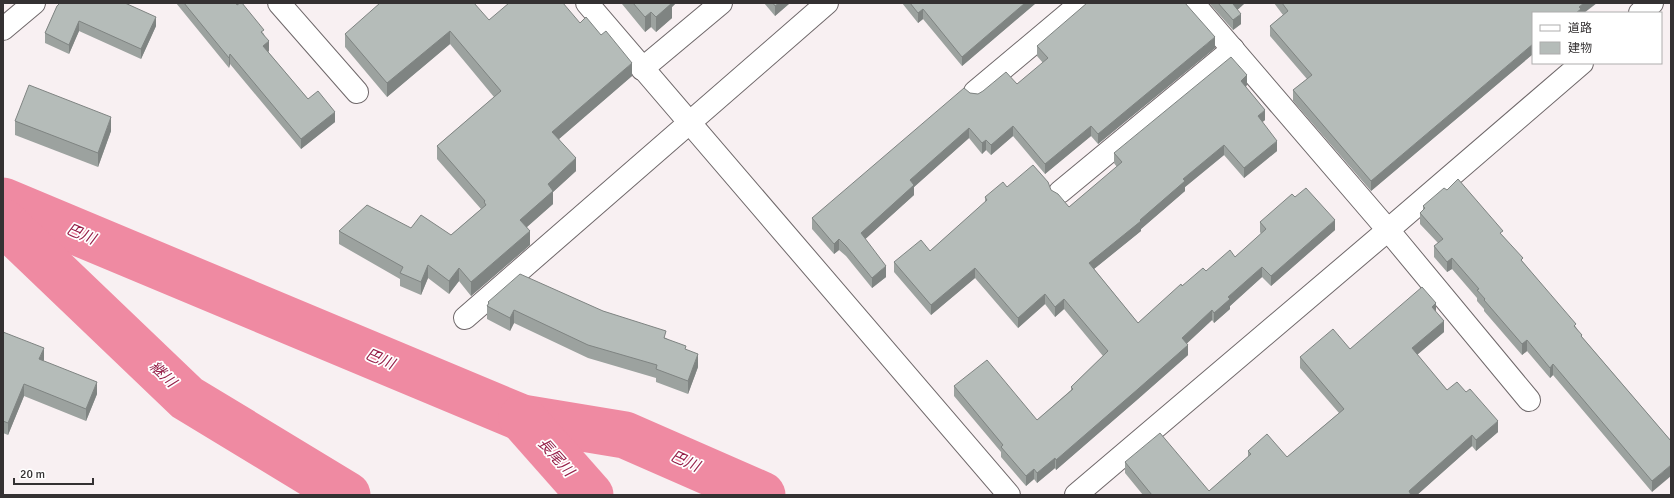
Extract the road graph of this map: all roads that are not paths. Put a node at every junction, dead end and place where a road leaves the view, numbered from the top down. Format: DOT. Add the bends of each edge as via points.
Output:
graph roads {
  1 [pos="34,3"];
  2 [pos="279,3"];
  3 [pos="586,3"];
  4 [pos="721,3"];
  5 [pos="827,3"];
  6 [pos="1080,3"];
  7 [pos="1193,3"];
  8 [pos="1652,3"];
  9 [pos="1641,12"];
  10 [pos="6,21"];
  11 [pos="1233,49"];
  12 [pos="1581,64"];
  13 [pos="642,69"];
  14 [pos="357,92"];
  15 [pos="975,92"];
  16 [pos="688,123"];
  17 [pos="1060,192"];
  18 [pos="1388,230"];
  19 [pos="465,318"];
  20 [pos="1529,400"];
  21 [pos="1009,495"];
  22 [pos="1076,495"];
  1 -- 10 [label="street"];
  2 -- 14 [label="street"];
  3 -- 13 [label="street"];
  4 -- 13 [label="street"];
  5 -- 16 [label="street"];
  6 -- 15 [label="street"];
  7 -- 11 [label="street"];
  8 -- 9 [label="street"];
  11 -- 17 [label="street"];
  11 -- 18 [label="street"];
  12 -- 18 [label="street"];
  13 -- 16 [label="street"];
  16 -- 19 [label="street"];
  16 -- 21 [label="street"];
  18 -- 20 [label="street"];
  18 -- 22 [label="street"];
}
